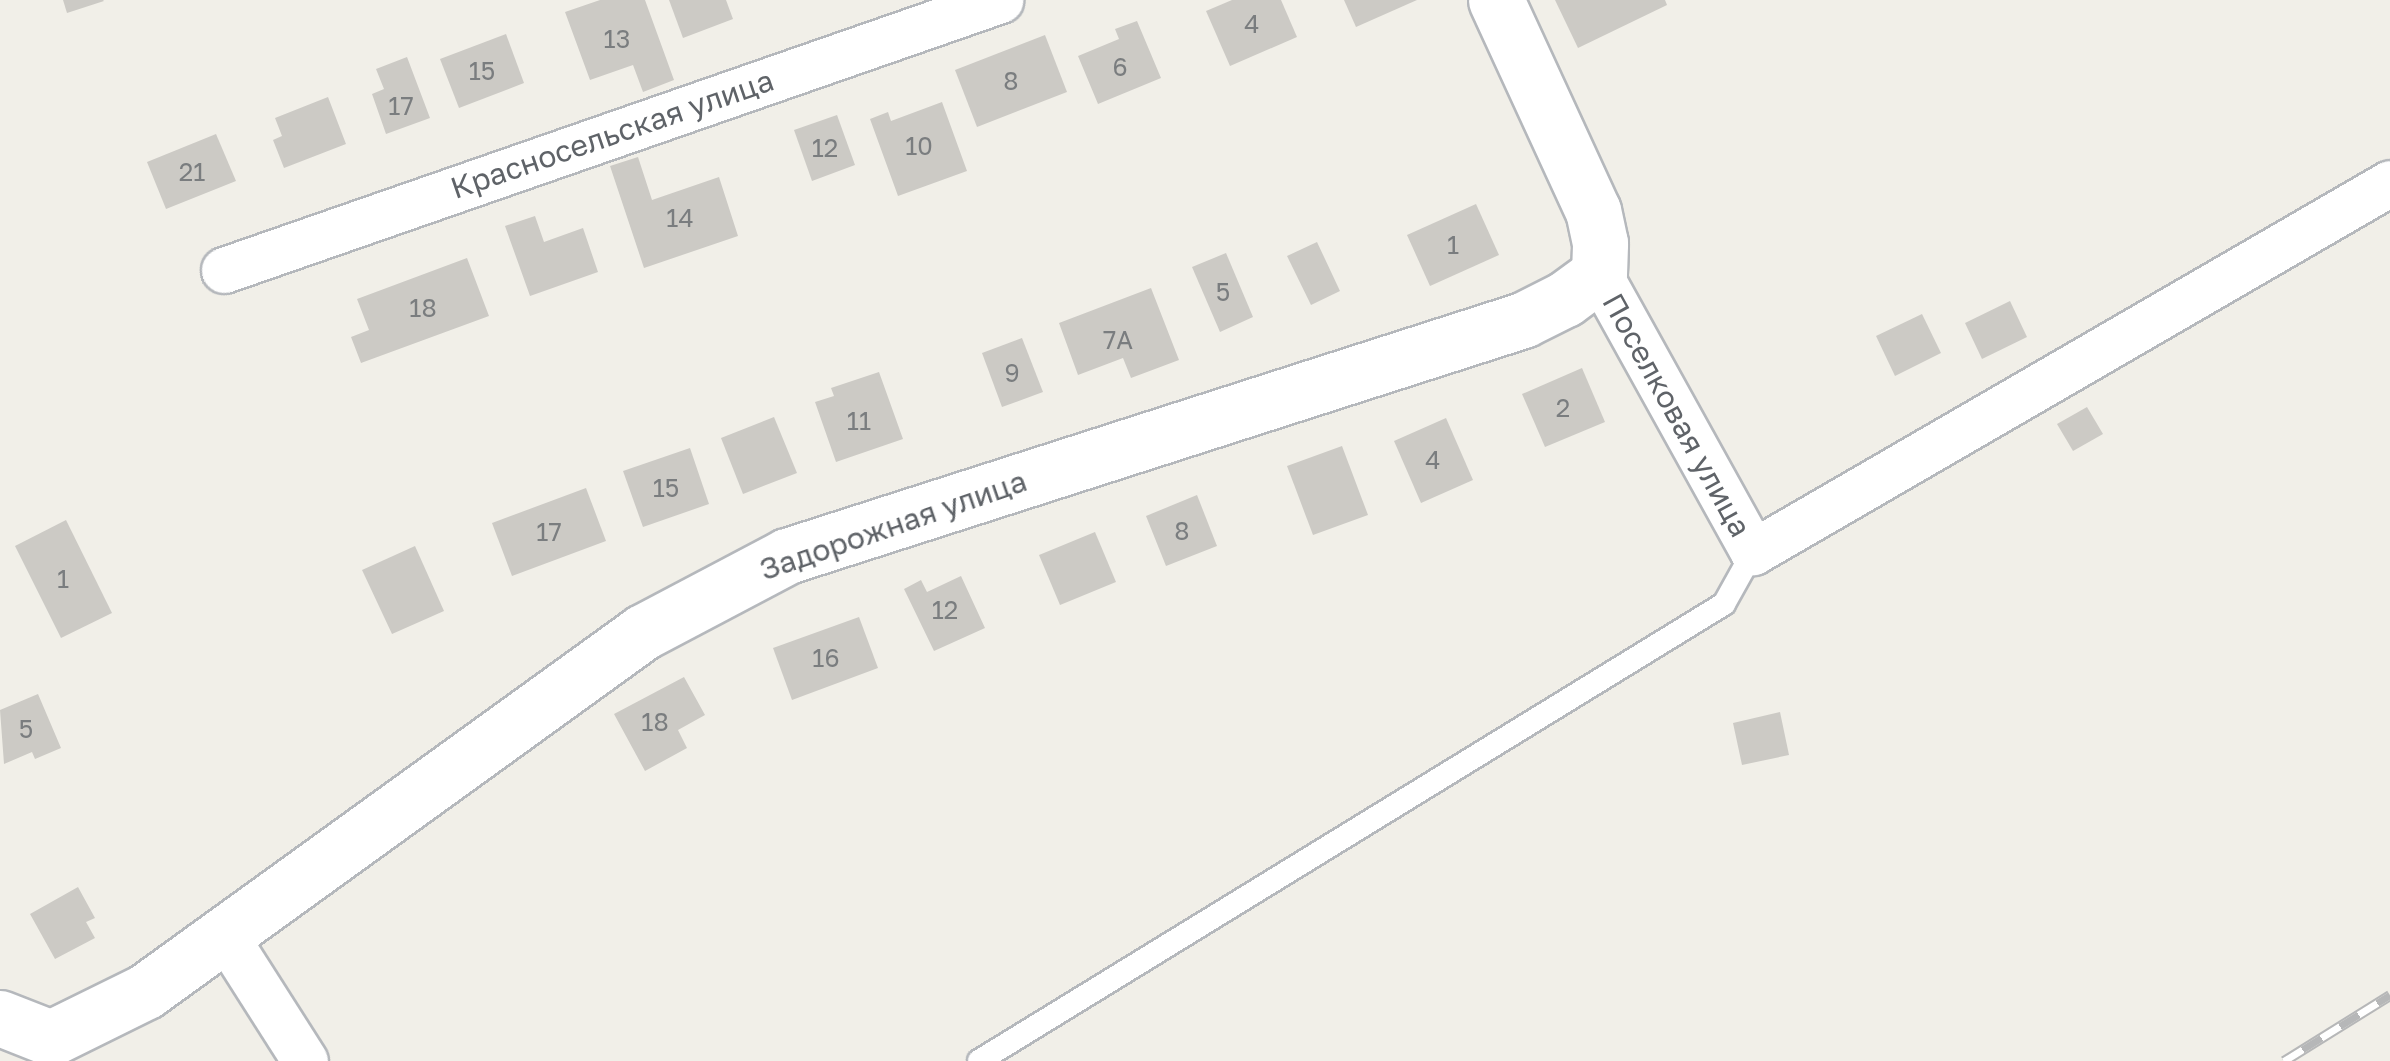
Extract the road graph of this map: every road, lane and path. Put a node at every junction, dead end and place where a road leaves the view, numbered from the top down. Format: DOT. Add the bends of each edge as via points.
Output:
graph roads {
  1 [pos="1000,0"];
  2 [pos="1496,0"];
  3 [pos="2390,183"];
  4 [pos="224,270"];
  5 [pos="1599,274"];
  6 [pos="1752,552"];
  7 [pos="226,936"];
  8 [pos="0,1018"];
  9 [pos="47,1049"];
  10 [pos="305,1061"];
  11 [pos="979,1061"];
  1 -- 4 [label="street, Красносельская улица"];
  2 -- 5 [label="street, Поселковая улица" via="1593,211"];
  3 -- 6 [label="street"];
  5 -- 6 [label="street, Поселковая улица"];
  5 -- 7 [label="street, Задорожная улица" via="1523,320 786,556 711,592 643,632"];
  6 -- 11 [label="lane" via="1724,604"];
  7 -- 9 [label="street, Задорожная улица"];
  7 -- 10 [label="street"];
  8 -- 9 [label="street"];
}
